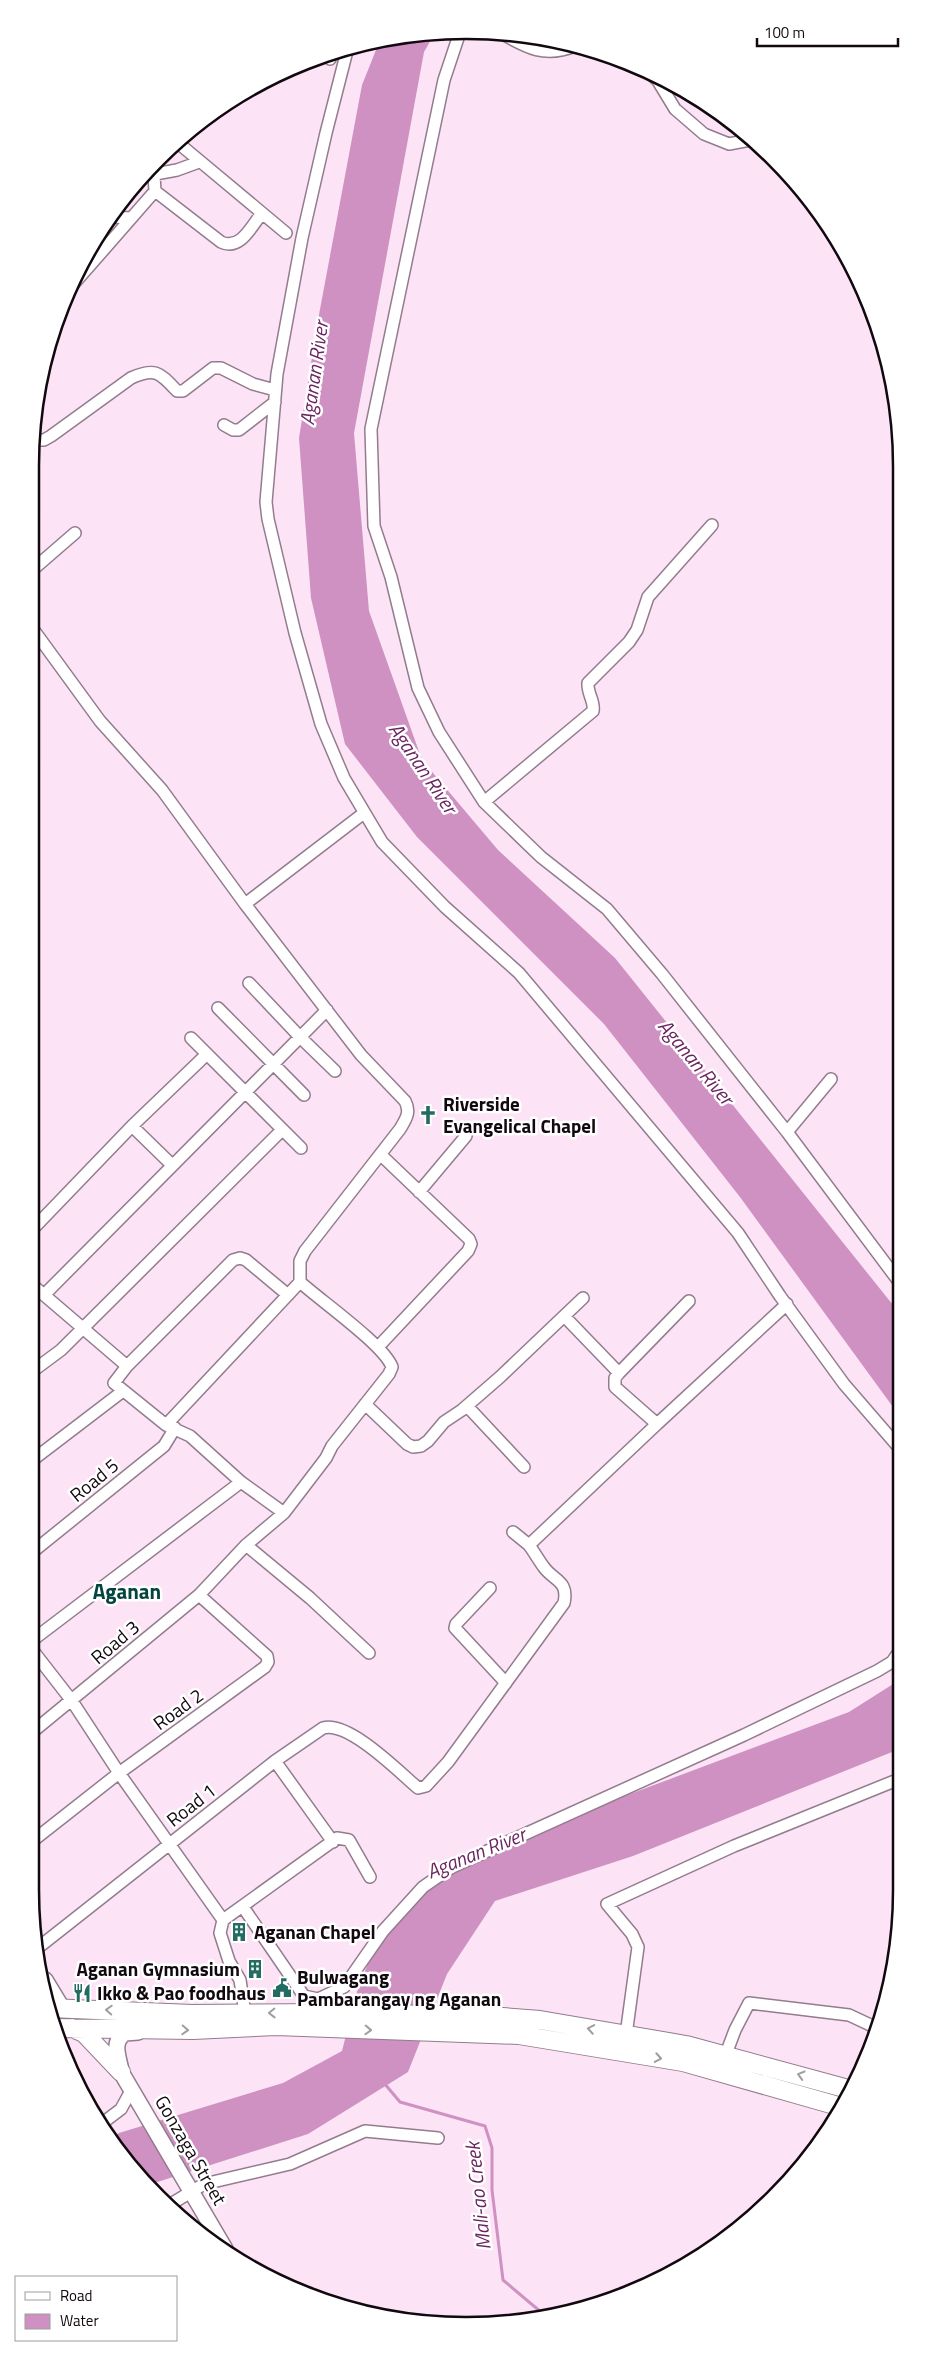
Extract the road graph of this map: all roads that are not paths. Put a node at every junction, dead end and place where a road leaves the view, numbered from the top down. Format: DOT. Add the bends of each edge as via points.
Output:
graph roads {
  1 [pos="458,39"];
  2 [pos="513,41"];
  3 [pos="563,50"];
  4 [pos="346,56"];
  5 [pos="662,87"];
  6 [pos="743,141"];
  7 [pos="182,147"];
  8 [pos="200,162"];
  9 [pos="154,176"];
  10 [pos="155,191"];
  11 [pos="262,213"];
  12 [pos="119,217"];
  13 [pos="131,218"];
  14 [pos="286,233"];
  15 [pos="94,257"];
  16 [pos="97,257"];
  17 [pos="88,267"];
  18 [pos="275,396"];
  19 [pos="224,425"];
  20 [pos="40,440"];
  21 [pos="712,525"];
  22 [pos="75,533"];
  23 [pos="39,564"];
  24 [pos="39,637"];
  25 [pos="484,802"];
  26 [pos="364,814"];
  27 [pos="245,904"];
  28 [pos="249,983"];
  29 [pos="218,1008"];
  30 [pos="327,1010"];
  31 [pos="300,1037"];
  32 [pos="191,1038"];
  33 [pos="207,1054"];
  34 [pos="272,1064"];
  35 [pos="335,1071"];
  36 [pos="831,1079"];
  37 [pos="244,1092"];
  38 [pos="304,1095"];
  39 [pos="132,1126"];
  40 [pos="282,1130"];
  41 [pos="787,1132"];
  42 [pos="466,1136"];
  43 [pos="301,1148"];
  44 [pos="381,1155"];
  45 [pos="172,1165"];
  46 [pos="419,1192"];
  47 [pos="39,1223"];
  48 [pos="893,1274"];
  49 [pos="300,1282"];
  50 [pos="39,1291"];
  51 [pos="44,1295"];
  52 [pos="288,1295"];
  53 [pos="583,1298"];
  54 [pos="689,1301"];
  55 [pos="787,1304"];
  56 [pos="564,1316"];
  57 [pos="82,1328"];
  58 [pos="378,1347"];
  59 [pos="39,1366"];
  60 [pos="127,1366"];
  61 [pos="619,1373"];
  62 [pos="123,1391"];
  63 [pos="365,1404"];
  64 [pos="467,1406"];
  65 [pos="657,1424"];
  66 [pos="170,1427"];
  67 [pos="893,1441"];
  68 [pos="39,1455"];
  69 [pos="524,1467"];
  70 [pos="241,1482"];
  71 [pos="284,1513"];
  72 [pos="513,1532"];
  73 [pos="246,1544"];
  74 [pos="529,1546"];
  75 [pos="39,1547"];
  76 [pos="490,1588"];
  77 [pos="199,1595"];
  78 [pos="39,1635"];
  79 [pos="369,1653"];
  80 [pos="39,1659"];
  81 [pos="893,1661"];
  82 [pos="506,1683"];
  83 [pos="72,1701"];
  84 [pos="39,1727"];
  85 [pos="275,1761"];
  86 [pos="119,1773"];
  87 [pos="893,1782"];
  88 [pos="39,1836"];
  89 [pos="333,1842"];
  90 [pos="169,1844"];
  91 [pos="370,1877"];
  92 [pos="243,1908"];
  93 [pos="223,1920"];
  94 [pos="42,1945"];
  95 [pos="55,2007"];
  96 [pos="246,2020"];
  97 [pos="154,2021"];
  98 [pos="320,2021"];
  99 [pos="871,2025"];
  100 [pos="61,2028"];
  101 [pos="61,2028"];
  102 [pos="626,2034"];
  103 [pos="726,2054"];
  104 [pos="121,2072"];
  105 [pos="844,2088"];
  106 [pos="132,2089"];
  107 [pos="835,2105"];
  108 [pos="106,2120"];
  109 [pos="438,2138"];
  110 [pos="191,2191"];
  111 [pos="174,2202"];
  112 [pos="219,2238"];
  1 -- 25 [label="street" via="444,80 371,429 371,476 374,526 418,688 439,732"];
  2 -- 3 [label="street" via="547,52"];
  4 -- 18 [label="street" via="302,238"];
  5 -- 6 [label="street" via="675,109 704,134 730,144"];
  7 -- 8 [label="street"];
  8 -- 9 [label="street"];
  8 -- 11 [label="street"];
  9 -- 10 [label="street"];
  10 -- 11 [label="street" via="228,246 241,240"];
  10 -- 13 [label="street"];
  11 -- 14 [label="street"];
  12 -- 13 [label="street"];
  13 -- 16 [label="street"];
  15 -- 16 [label="street"];
  16 -- 17 [label="street"];
  18 -- 19 [label="street" via="239,430"];
  18 -- 20 [label="street" via="221,368 207,371 183,392 177,391 161,374 145,372 51,436"];
  18 -- 26 [label="street" via="266,502 268,519 313,700 330,750"];
  21 -- 25 [label="street" via="648,597 637,630 629,642 588,683 593,711"];
  22 -- 23 [label="street"];
  24 -- 27 [label="street" via="100,721 162,790"];
  25 -- 41 [label="street" via="540,857 607,909"];
  26 -- 27 [label="street"];
  26 -- 55 [label="street" via="382,842 444,907 519,973 738,1233"];
  27 -- 30 [label="street"];
  28 -- 31 [label="street"];
  29 -- 34 [label="street"];
  30 -- 31 [label="street"];
  30 -- 44 [label="street" via="361,1055 409,1107 400,1129"];
  31 -- 34 [label="street"];
  31 -- 35 [label="street"];
  32 -- 33 [label="street"];
  33 -- 37 [label="street"];
  33 -- 39 [label="street"];
  34 -- 37 [label="street"];
  34 -- 38 [label="street"];
  36 -- 41 [label="street"];
  37 -- 40 [label="street"];
  37 -- 45 [label="street"];
  39 -- 45 [label="street"];
  39 -- 47 [label="street"];
  40 -- 43 [label="street"];
  40 -- 57 [label="street"];
  41 -- 48 [label="street"];
  42 -- 46 [label="street"];
  44 -- 46 [label="street"];
  44 -- 49 [label="street" via="305,1251 300,1262"];
  45 -- 51 [label="street"];
  46 -- 58 [label="street" via="469,1239 470,1244 468,1251"];
  49 -- 52 [label="street, Road 5"];
  49 -- 58 [label="street"];
  50 -- 51 [label="street"];
  51 -- 57 [label="street"];
  52 -- 60 [label="street" via="246,1260 233,1260"];
  52 -- 66 [label="street, Road 5"];
  53 -- 56 [label="street"];
  54 -- 61 [label="street"];
  55 -- 65 [label="street"];
  55 -- 67 [label="street" via="844,1384"];
  56 -- 61 [label="street"];
  56 -- 64 [label="street"];
  57 -- 59 [label="street"];
  57 -- 60 [label="street"];
  58 -- 63 [label="street, Road 3" via="392,1368"];
  60 -- 62 [label="street" via="114,1383"];
  61 -- 65 [label="street" via="615,1387"];
  62 -- 66 [label="street"];
  62 -- 68 [label="street"];
  63 -- 64 [label="street" via="413,1447 428,1441 444,1422"];
  63 -- 71 [label="street, Road 3"];
  64 -- 69 [label="street"];
  65 -- 74 [label="street"];
  66 -- 70 [label="street" via="190,1436"];
  66 -- 75 [label="street, Road 5" via="164,1446"];
  70 -- 71 [label="street"];
  70 -- 78 [label="street"];
  71 -- 73 [label="street, Road 3"];
  72 -- 74 [label="street"];
  73 -- 77 [label="street, Road 3"];
  73 -- 79 [label="street"];
  74 -- 82 [label="street" via="542,1565 562,1584 566,1594 564,1602"];
  76 -- 82 [label="street" via="455,1628"];
  77 -- 83 [label="street, Road 3"];
  77 -- 86 [label="street, Road 2" via="267,1656 268,1662 242,1685"];
  80 -- 83 [label="street"];
  81 -- 92 [label="street" via="735,1739 452,1867 423,1887 383,1931 344,1986 318,1999 304,1996"];
  82 -- 85 [label="street, Road 1" via="466,1740 426,1786 418,1788 372,1749 348,1733 330,1726"];
  83 -- 84 [label="street, Road 3"];
  83 -- 86 [label="street"];
  85 -- 89 [label="street"];
  85 -- 90 [label="street, Road 1"];
  86 -- 88 [label="street, Road 2"];
  86 -- 90 [label="street"];
  87 -- 102 [label="street" via="734,1846 607,1904 632,1934 638,1947"];
  89 -- 91 [label="street" via="337,1838 349,1840"];
  89 -- 92 [label="street"];
  90 -- 93 [label="street"];
  90 -- 94 [label="street, Road 1"];
  92 -- 93 [label="street"];
  93 -- 96 [label="street" via="220,1933 229,1961 240,1980"];
  97 -- 95 [label="main road, one-way"];
  96 -- 97 [label="main road"];
  96 -- 98 [label="main road"];
  97 -- 100 [label="main road"];
  97 -- 104 [label="main road" via="122,2035 116,2049"];
  102 -- 98 [label="main road, one-way" via="540,2020 489,2016"];
  98 -- 107 [label="main road, one-way" via="528,2036 682,2062"];
  99 -- 103 [label="street" via="849,2015 749,2003"];
  101 -- 104 [label="main road" via="84,2033"];
  102 -- 103 [label="main road"];
  105 -- 103 [label="main road, one-way"];
  104 -- 106 [label="main road, Gonzaga Street"];
  106 -- 108 [label="street" via="121,2109"];
  106 -- 110 [label="main road, Gonzaga Street"];
  109 -- 110 [label="street" via="366,2131 290,2164 204,2184"];
  110 -- 111 [label="street"];
  110 -- 112 [label="main road, Gonzaga Street"];
}
